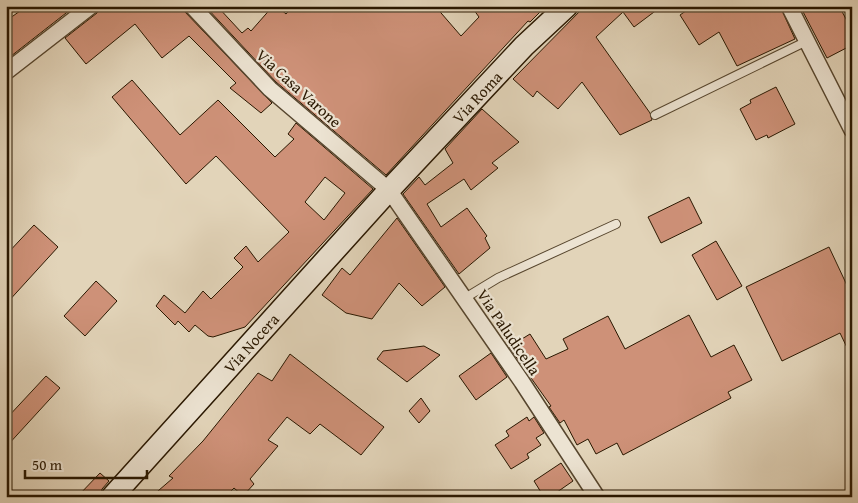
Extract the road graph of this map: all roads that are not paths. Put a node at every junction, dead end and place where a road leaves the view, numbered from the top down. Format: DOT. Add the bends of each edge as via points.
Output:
graph roads {
  1 [pos="91,6"];
  2 [pos="192,6"];
  3 [pos="567,6"];
  4 [pos="789,6"];
  5 [pos="808,41"];
  6 [pos="6,72"];
  7 [pos="654,115"];
  8 [pos="852,130"];
  9 [pos="389,190"];
  10 [pos="616,224"];
  11 [pos="466,298"];
  12 [pos="112,497"];
  13 [pos="597,497"];
  1 -- 6 [label="street"];
  2 -- 9 [label="street, Via Casa Varone" via="270,89"];
  3 -- 9 [label="main road, Via Roma" via="518,53"];
  4 -- 5 [label="street"];
  5 -- 7 [label="lane"];
  5 -- 8 [label="street"];
  9 -- 11 [label="street, Via Paludicella"];
  9 -- 12 [label="main road, Via Nocera"];
  10 -- 11 [label="lane" via="505,274"];
  11 -- 13 [label="street, Via Paludicella"];
}
